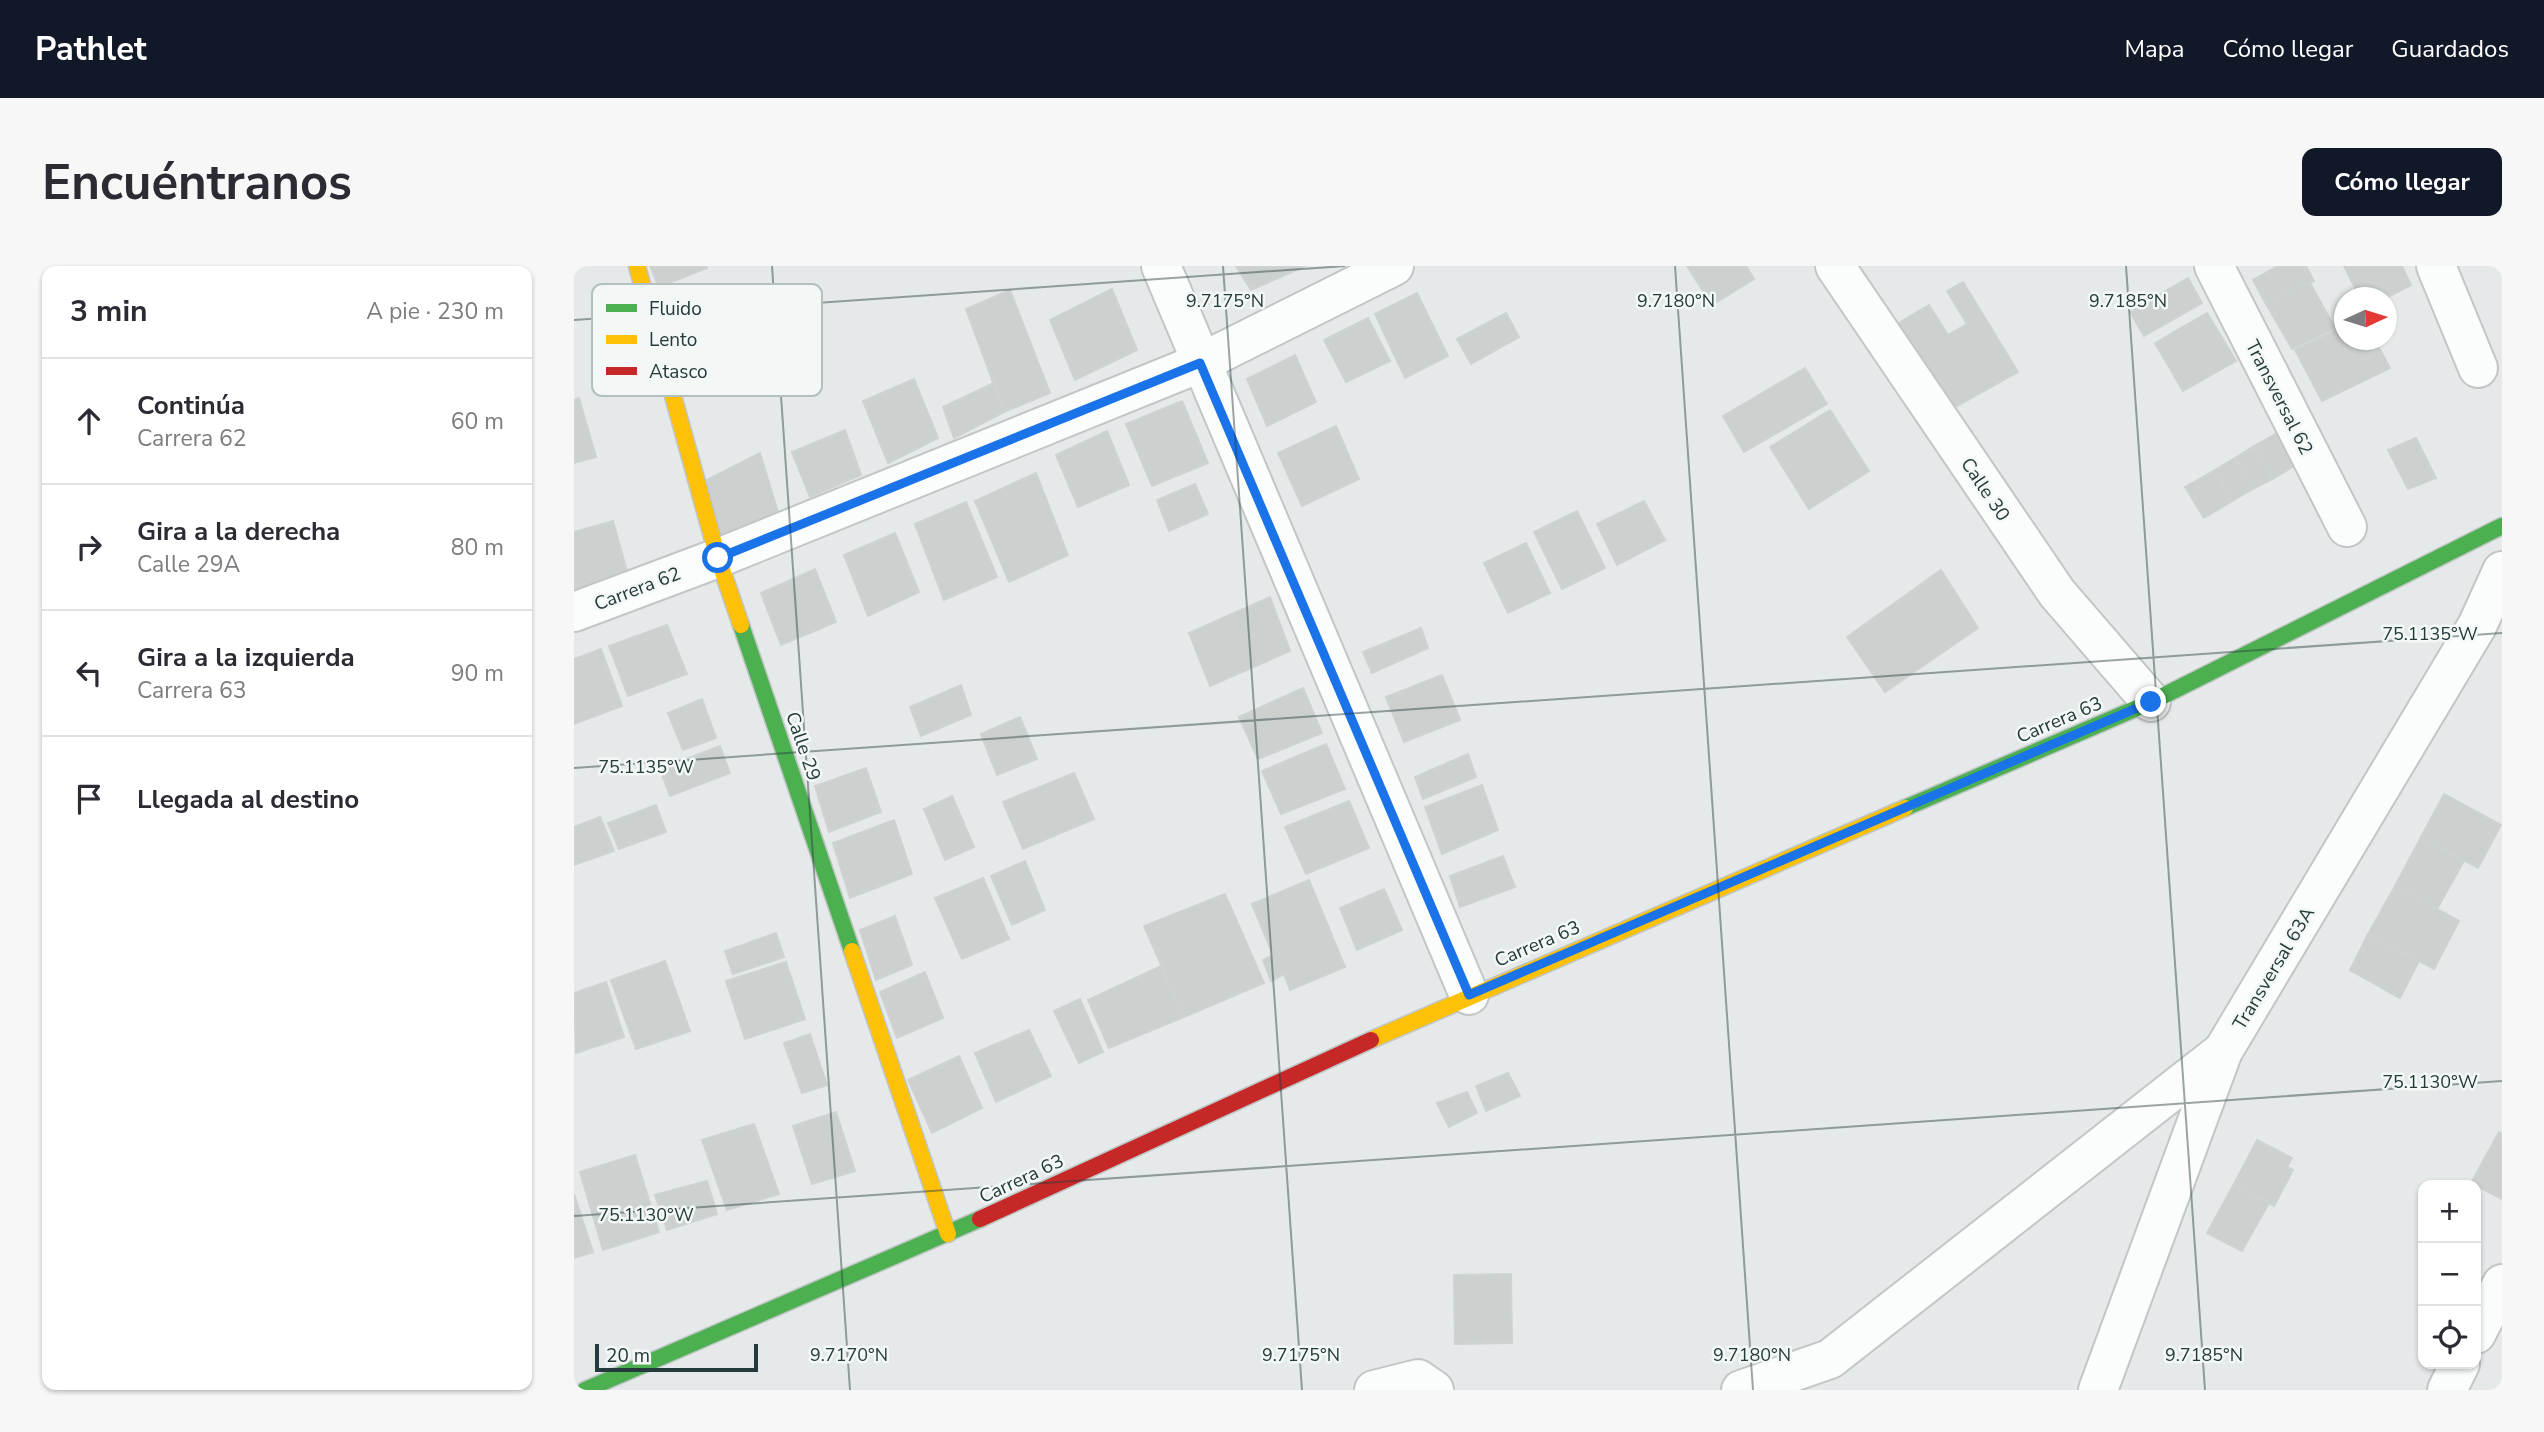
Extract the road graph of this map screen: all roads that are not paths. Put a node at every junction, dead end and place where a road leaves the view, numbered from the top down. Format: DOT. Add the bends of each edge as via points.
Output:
graph roads {
  1 [pos="637,266"];
  2 [pos="1161,266"];
  3 [pos="1394,266"];
  4 [pos="1835,266"];
  5 [pos="2214,266"];
  6 [pos="2435,266"];
  7 [pos="642,284"];
  8 [pos="1200,363"];
  9 [pos="2478,368"];
  10 [pos="673,396"];
  11 [pos="2502,526"];
  12 [pos="2347,527"];
  13 [pos="718,558"];
  14 [pos="2502,571"];
  15 [pos="574,612"];
  16 [pos="2151,702"];
  17 [pos="1469,995"];
  18 [pos="2223,1051"];
  19 [pos="948,1234"];
  20 [pos="2502,1284"];
  21 [pos="2481,1324"];
  22 [pos="2458,1369"];
  23 [pos="585,1390"];
  24 [pos="1374,1390"];
  25 [pos="1434,1390"];
  26 [pos="1741,1390"];
  27 [pos="2098,1390"];
  28 [pos="2447,1390"];
  1 -- 7 [label="main road, Calle 29"];
  2 -- 8 [label="street"];
  3 -- 8 [label="street, Carrera 62"];
  4 -- 16 [label="street, Calle 30" via="2057,593"];
  5 -- 12 [label="street, Transversal 62"];
  6 -- 9 [label="street"];
  8 -- 13 [label="street, Carrera 62"];
  8 -- 17 [label="street"];
  10 -- 13 [label="main road, Calle 29"];
  11 -- 16 [label="main road, Carrera 63"];
  13 -- 15 [label="street, Carrera 62"];
  13 -- 19 [label="main road, Calle 29"];
  14 -- 18 [label="street, Transversal 63A" via="2477,626"];
  16 -- 17 [label="main road, Carrera 63"];
  17 -- 19 [label="main road, Carrera 63"];
  18 -- 26 [label="street" via="1830,1359"];
  18 -- 27 [label="street, Transversal 63A"];
  19 -- 23 [label="main road, Carrera 63"];
  20 -- 21 [label="street"];
  22 -- 28 [label="street"];
  24 -- 25 [label="street" via="1418,1379"];
}
